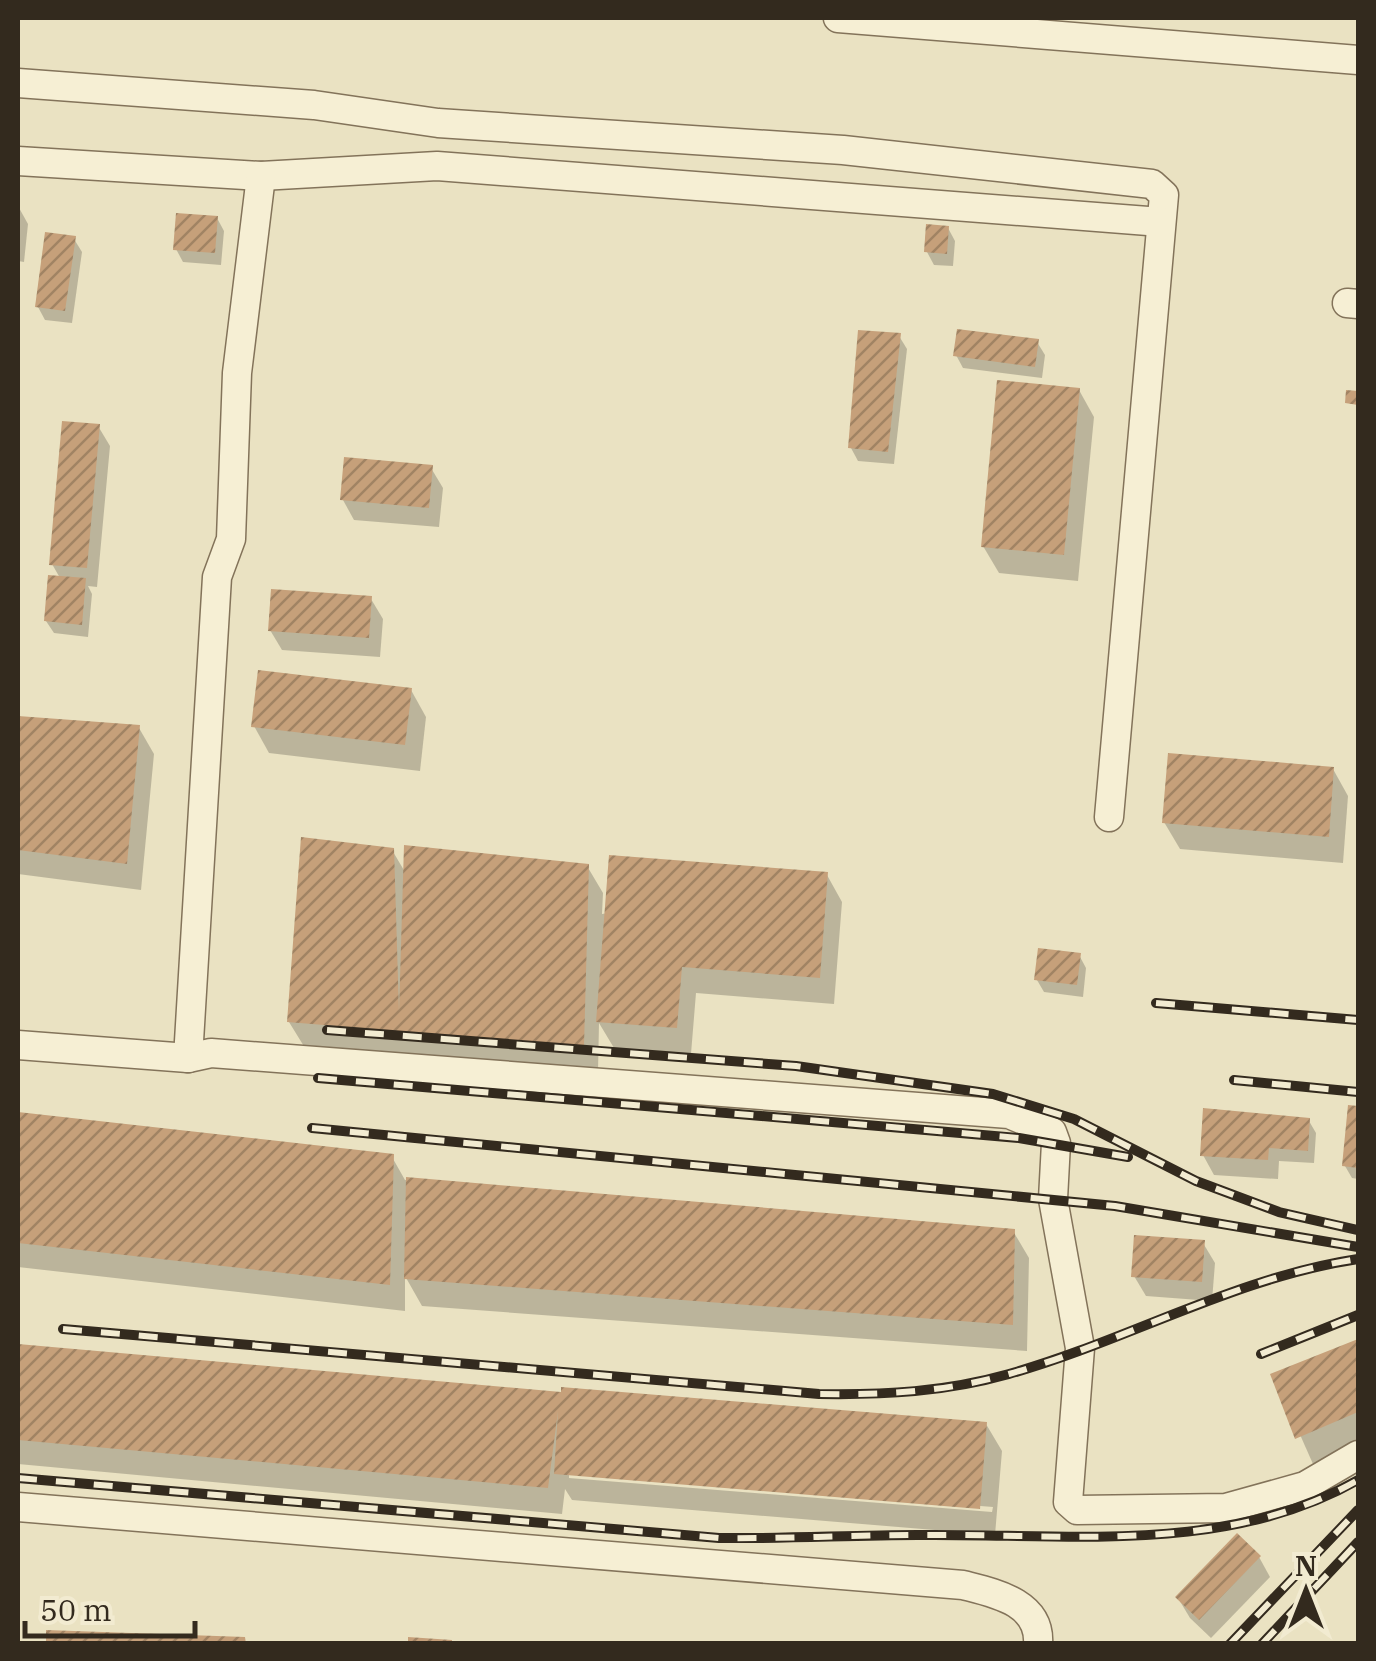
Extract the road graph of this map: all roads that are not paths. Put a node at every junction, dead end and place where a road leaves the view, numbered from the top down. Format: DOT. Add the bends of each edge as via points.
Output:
graph roads {
  1 [pos="838,18"];
  2 [pos="1175,30"];
  3 [pos="1358,60"];
  4 [pos="18,83"];
  5 [pos="18,161"];
  6 [pos="261,176"];
  7 [pos="1162,222"];
  8 [pos="1109,817"];
  9 [pos="18,1045"];
  10 [pos="188,1058"];
  11 [pos="1358,1455"];
  12 [pos="18,1507"];
  13 [pos="1038,1644"];
  1 -- 2 [label="lane"];
  2 -- 3 [label="lane"];
  4 -- 7 [label="lane" via="314,105 438,123 843,150 1152,184 1164,195"];
  5 -- 6 [label="lane"];
  6 -- 7 [label="lane" via="437,166"];
  6 -- 10 [label="lane" via="237,373 232,539 217,577"];
  7 -- 8 [label="lane"];
  9 -- 10 [label="lane"];
  10 -- 11 [label="lane" via="211,1053 364,1062 1009,1114 1052,1132 1056,1144 1052,1199 1080,1348 1068,1502 1077,1510 1226,1508 1305,1486"];
  12 -- 13 [label="lane" via="963,1584 1008,1596 1030,1615"];
}
